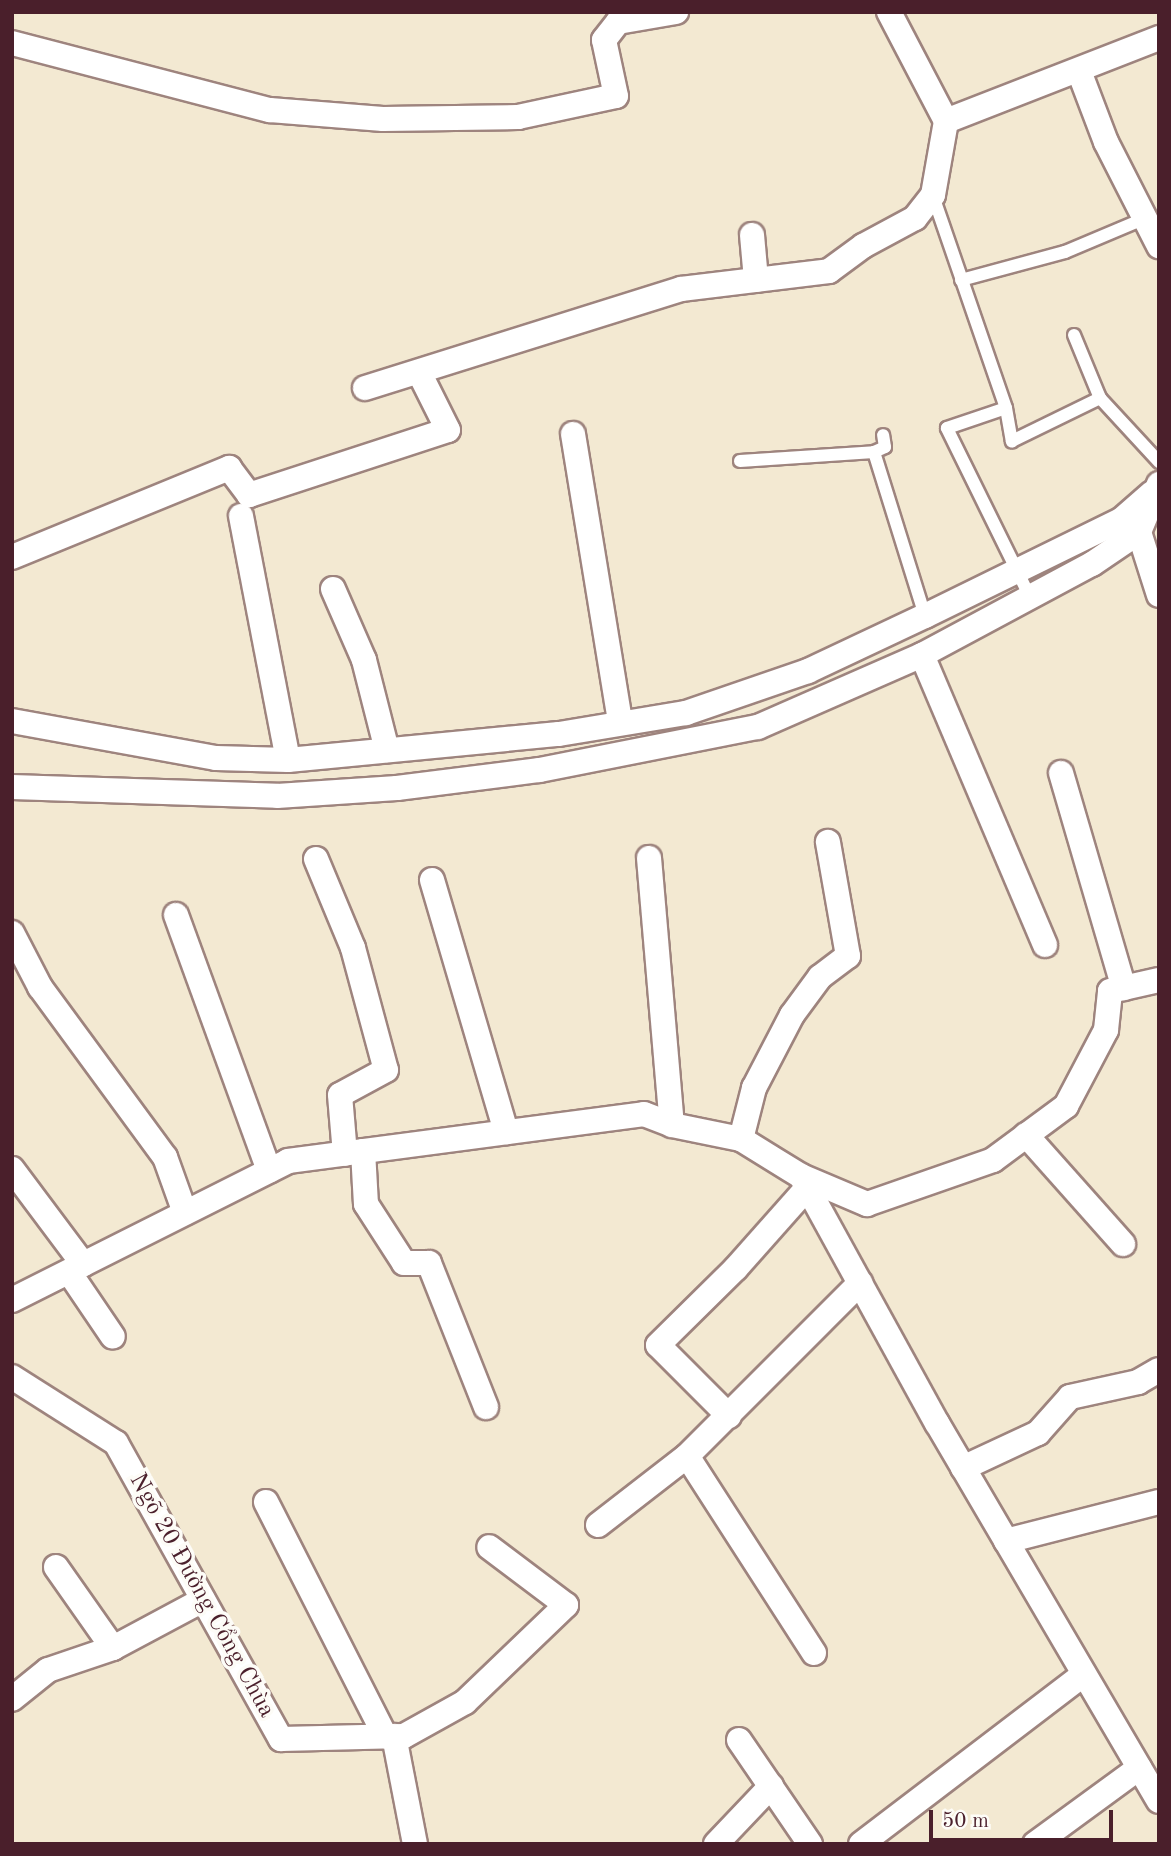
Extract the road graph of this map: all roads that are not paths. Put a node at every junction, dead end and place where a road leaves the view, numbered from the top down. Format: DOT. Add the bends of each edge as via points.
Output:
graph roads {
  1 [pos="676,12"];
  2 [pos="889,12"];
  3 [pos="1159,38"];
  4 [pos="12,43"];
  5 [pos="1079,71"];
  6 [pos="946,121"];
  7 [pos="933,195"];
  8 [pos="1143,219"];
  9 [pos="752,234"];
  10 [pos="1159,246"];
  11 [pos="961,279"];
  12 [pos="756,280"];
  13 [pos="1074,335"];
  14 [pos="419,372"];
  15 [pos="365,388"];
  16 [pos="1100,398"];
  17 [pos="1006,408"];
  18 [pos="573,434"];
  19 [pos="883,435"];
  20 [pos="874,452"];
  21 [pos="740,461"];
  22 [pos="1159,462"];
  23 [pos="1156,488"];
  24 [pos="241,516"];
  25 [pos="1139,532"];
  26 [pos="12,557"];
  27 [pos="1017,570"];
  28 [pos="333,589"];
  29 [pos="1029,595"];
  30 [pos="1159,595"];
  31 [pos="925,616"];
  32 [pos="922,655"];
  33 [pos="620,721"];
  34 [pos="12,722"];
  35 [pos="387,750"];
  36 [pos="288,760"];
  37 [pos="1061,773"];
  38 [pos="12,787"];
  39 [pos="828,842"];
  40 [pos="649,858"];
  41 [pos="316,859"];
  42 [pos="432,880"];
  43 [pos="176,915"];
  44 [pos="12,933"];
  45 [pos="1045,945"];
  46 [pos="1159,980"];
  47 [pos="1124,988"];
  48 [pos="672,1125"];
  49 [pos="506,1132"];
  50 [pos="1026,1135"];
  51 [pos="741,1139"];
  52 [pos="354,1152"];
  53 [pos="12,1169"];
  54 [pos="269,1171"];
  55 [pos="804,1182"];
  56 [pos="185,1213"];
  57 [pos="1123,1244"];
  58 [pos="76,1268"];
  59 [pos="860,1283"];
  60 [pos="12,1300"];
  61 [pos="113,1337"];
  62 [pos="1159,1370"];
  63 [pos="15,1382"];
  64 [pos="486,1407"];
  65 [pos="729,1416"];
  66 [pos="687,1456"];
  67 [pos="963,1468"];
  68 [pos="266,1502"];
  69 [pos="1159,1502"];
  70 [pos="598,1525"];
  71 [pos="1006,1541"];
  72 [pos="489,1546"];
  73 [pos="56,1567"];
  74 [pos="203,1600"];
  75 [pos="113,1648"];
  76 [pos="814,1653"];
  77 [pos="1084,1674"];
  78 [pos="12,1699"];
  79 [pos="389,1736"];
  80 [pos="739,1740"];
  81 [pos="1139,1768"];
  82 [pos="771,1787"];
  83 [pos="1159,1801"];
  84 [pos="415,1844"];
  85 [pos="716,1844"];
  86 [pos="810,1844"];
  87 [pos="861,1844"];
  88 [pos="1035,1844"];
  1 -- 4 [label="street" via="618,22 604,40 616,96 518,117 383,119 270,110"];
  2 -- 6 [label="street"];
  3 -- 5 [label="street"];
  5 -- 6 [label="street"];
  5 -- 8 [label="street"];
  6 -- 7 [label="street"];
  7 -- 11 [label="lane"];
  7 -- 12 [label="street" via="915,218 829,271"];
  8 -- 10 [label="street"];
  8 -- 11 [label="lane" via="1065,252"];
  9 -- 12 [label="street"];
  11 -- 17 [label="lane"];
  12 -- 14 [label="street" via="681,289"];
  13 -- 16 [label="lane"];
  14 -- 15 [label="street"];
  14 -- 26 [label="street" via="448,430 249,495 229,468"];
  16 -- 17 [label="lane" via="1012,441"];
  16 -- 22 [label="lane"];
  17 -- 27 [label="lane" via="947,428"];
  18 -- 33 [label="street"];
  19 -- 20 [label="lane" via="886,447"];
  20 -- 21 [label="lane"];
  20 -- 31 [label="lane"];
  23 -- 25 [label="street"];
  23 -- 27 [label="street" via="1121,520"];
  24 -- 36 [label="street"];
  25 -- 29 [label="street" via="1092,564"];
  25 -- 30 [label="street"];
  27 -- 29 [label="lane"];
  27 -- 31 [label="street"];
  28 -- 35 [label="street" via="364,660"];
  29 -- 32 [label="street"];
  31 -- 33 [label="street" via="808,671 686,713"];
  32 -- 38 [label="street" via="758,727 540,770 277,796"];
  32 -- 45 [label="street"];
  33 -- 35 [label="street" via="559,734"];
  34 -- 36 [label="street" via="216,758"];
  35 -- 36 [label="street"];
  37 -- 47 [label="street"];
  39 -- 51 [label="street" via="848,956 821,977 792,1015 754,1088"];
  40 -- 48 [label="street"];
  41 -- 52 [label="street" via="353,947 386,1070 340,1095"];
  42 -- 49 [label="street"];
  43 -- 54 [label="street"];
  44 -- 56 [label="street" via="40,986 166,1157"];
  46 -- 47 [label="street"];
  47 -- 50 [label="street" via="1110,991 1106,1030 1066,1106"];
  48 -- 49 [label="street" via="644,1114"];
  48 -- 51 [label="street"];
  49 -- 52 [label="street"];
  50 -- 55 [label="street" via="993,1160 867,1204"];
  50 -- 57 [label="street"];
  51 -- 55 [label="street"];
  52 -- 54 [label="street" via="288,1161"];
  52 -- 64 [label="street" via="366,1204 404,1263 429,1263"];
  53 -- 58 [label="street"];
  54 -- 56 [label="street"];
  55 -- 59 [label="street"];
  55 -- 65 [label="street" via="736,1268 657,1345"];
  56 -- 58 [label="street"];
  58 -- 60 [label="street"];
  58 -- 61 [label="street"];
  59 -- 65 [label="street"];
  59 -- 67 [label="street"];
  62 -- 67 [label="street" via="1138,1382 1070,1397 1038,1433"];
  63 -- 74 [label="street, Ngõ 20 Đường Cổng Chùa" via="116,1443"];
  65 -- 66 [label="street"];
  66 -- 70 [label="street"];
  66 -- 76 [label="street"];
  67 -- 71 [label="street"];
  68 -- 79 [label="street"];
  69 -- 71 [label="street"];
  71 -- 77 [label="street"];
  72 -- 79 [label="street, Ngõ 20 Đường Cổng Chùa" via="566,1605 465,1702 404,1735"];
  73 -- 75 [label="street"];
  74 -- 75 [label="street"];
  74 -- 79 [label="street, Ngõ 20 Đường Cổng Chùa" via="281,1739"];
  75 -- 78 [label="street" via="48,1670"];
  77 -- 81 [label="street"];
  77 -- 87 [label="street"];
  79 -- 84 [label="street"];
  80 -- 82 [label="street"];
  81 -- 83 [label="street"];
  81 -- 88 [label="street"];
  82 -- 85 [label="street"];
  82 -- 86 [label="street"];
}
